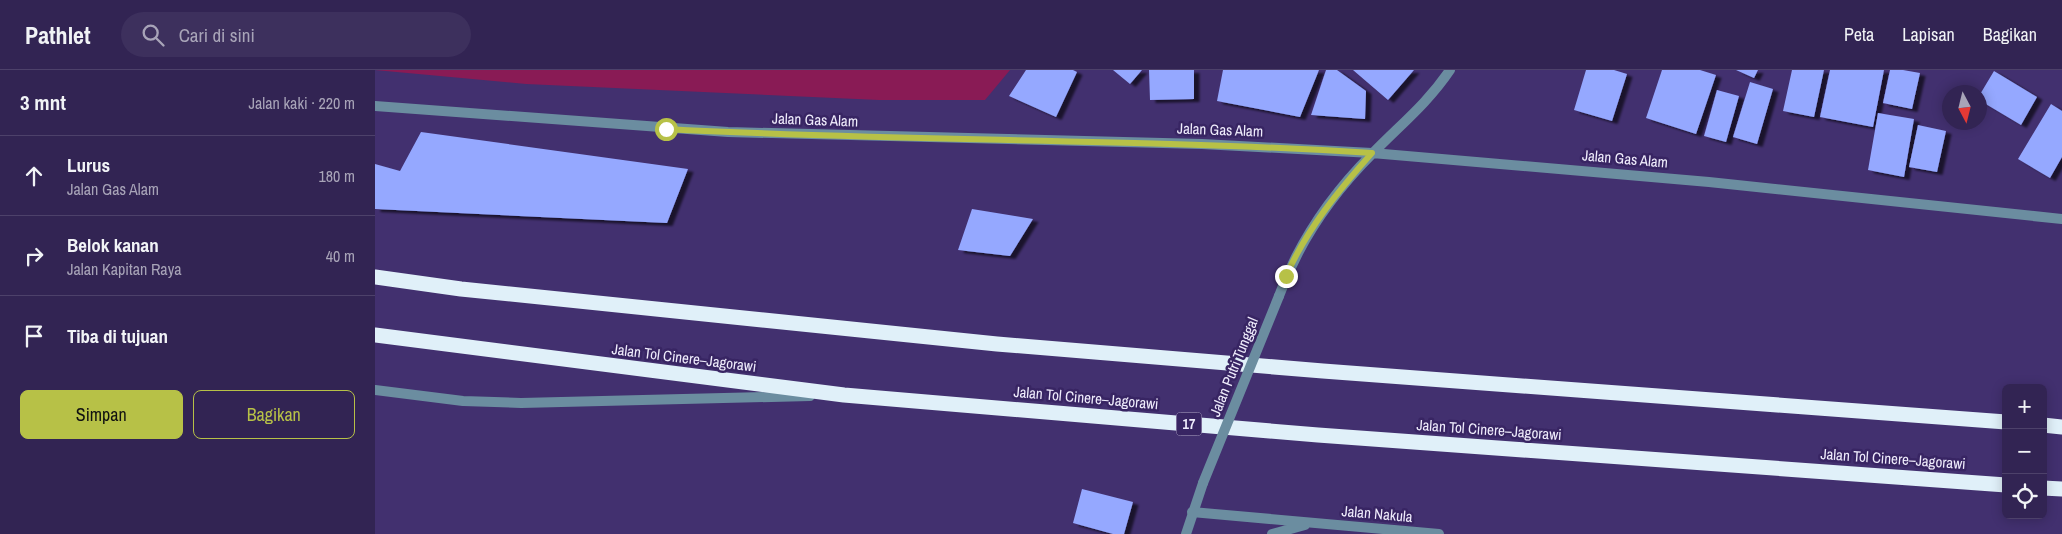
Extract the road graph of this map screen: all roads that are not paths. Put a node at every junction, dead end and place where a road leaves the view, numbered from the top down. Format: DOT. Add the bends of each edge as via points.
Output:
graph roads {
  1 [pos="1450,70"];
  2 [pos="375,106"];
  3 [pos="1372,153"];
  4 [pos="2062,219"];
  5 [pos="375,277"];
  6 [pos="375,335"];
  7 [pos="375,390"];
  8 [pos="844,396"];
  9 [pos="2002,422"];
  10 [pos="2047,425"];
  11 [pos="2062,426"];
  12 [pos="2002,485"];
  13 [pos="2047,488"];
  14 [pos="2062,489"];
  15 [pos="1192,512"];
  16 [pos="1313,523"];
  17 [pos="1186,534"];
  18 [pos="1271,534"];
  19 [pos="1439,534"];
  1 -- 3 [label="street, Jalan Putri Tunggal" via="1422,106"];
  2 -- 3 [label="street, Jalan Gas Alam" via="728,132 1202,144"];
  3 -- 4 [label="street, Jalan Gas Alam" via="1671,178"];
  3 -- 15 [label="street, Jalan Putri Tunggal, bridge" via="1342,187 1297,252"];
  5 -- 9 [label="highway" via="461,289 997,344"];
  6 -- 8 [label="highway, Jalan Tol Cinere–Jagorawi / 17"];
  7 -- 8 [label="street" via="463,401 521,403"];
  8 -- 12 [label="highway, Jalan Tol Cinere–Jagorawi / 17" via="1318,435"];
  10 -- 11 [label="highway"];
  13 -- 14 [label="highway"];
  15 -- 16 [label="street, Jalan Nakula"];
  15 -- 17 [label="street, Jalan Putri Tunggal"];
  16 -- 18 [label="street, Jalan Nakula"];
  16 -- 19 [label="street, Jalan Nakula"];
}
